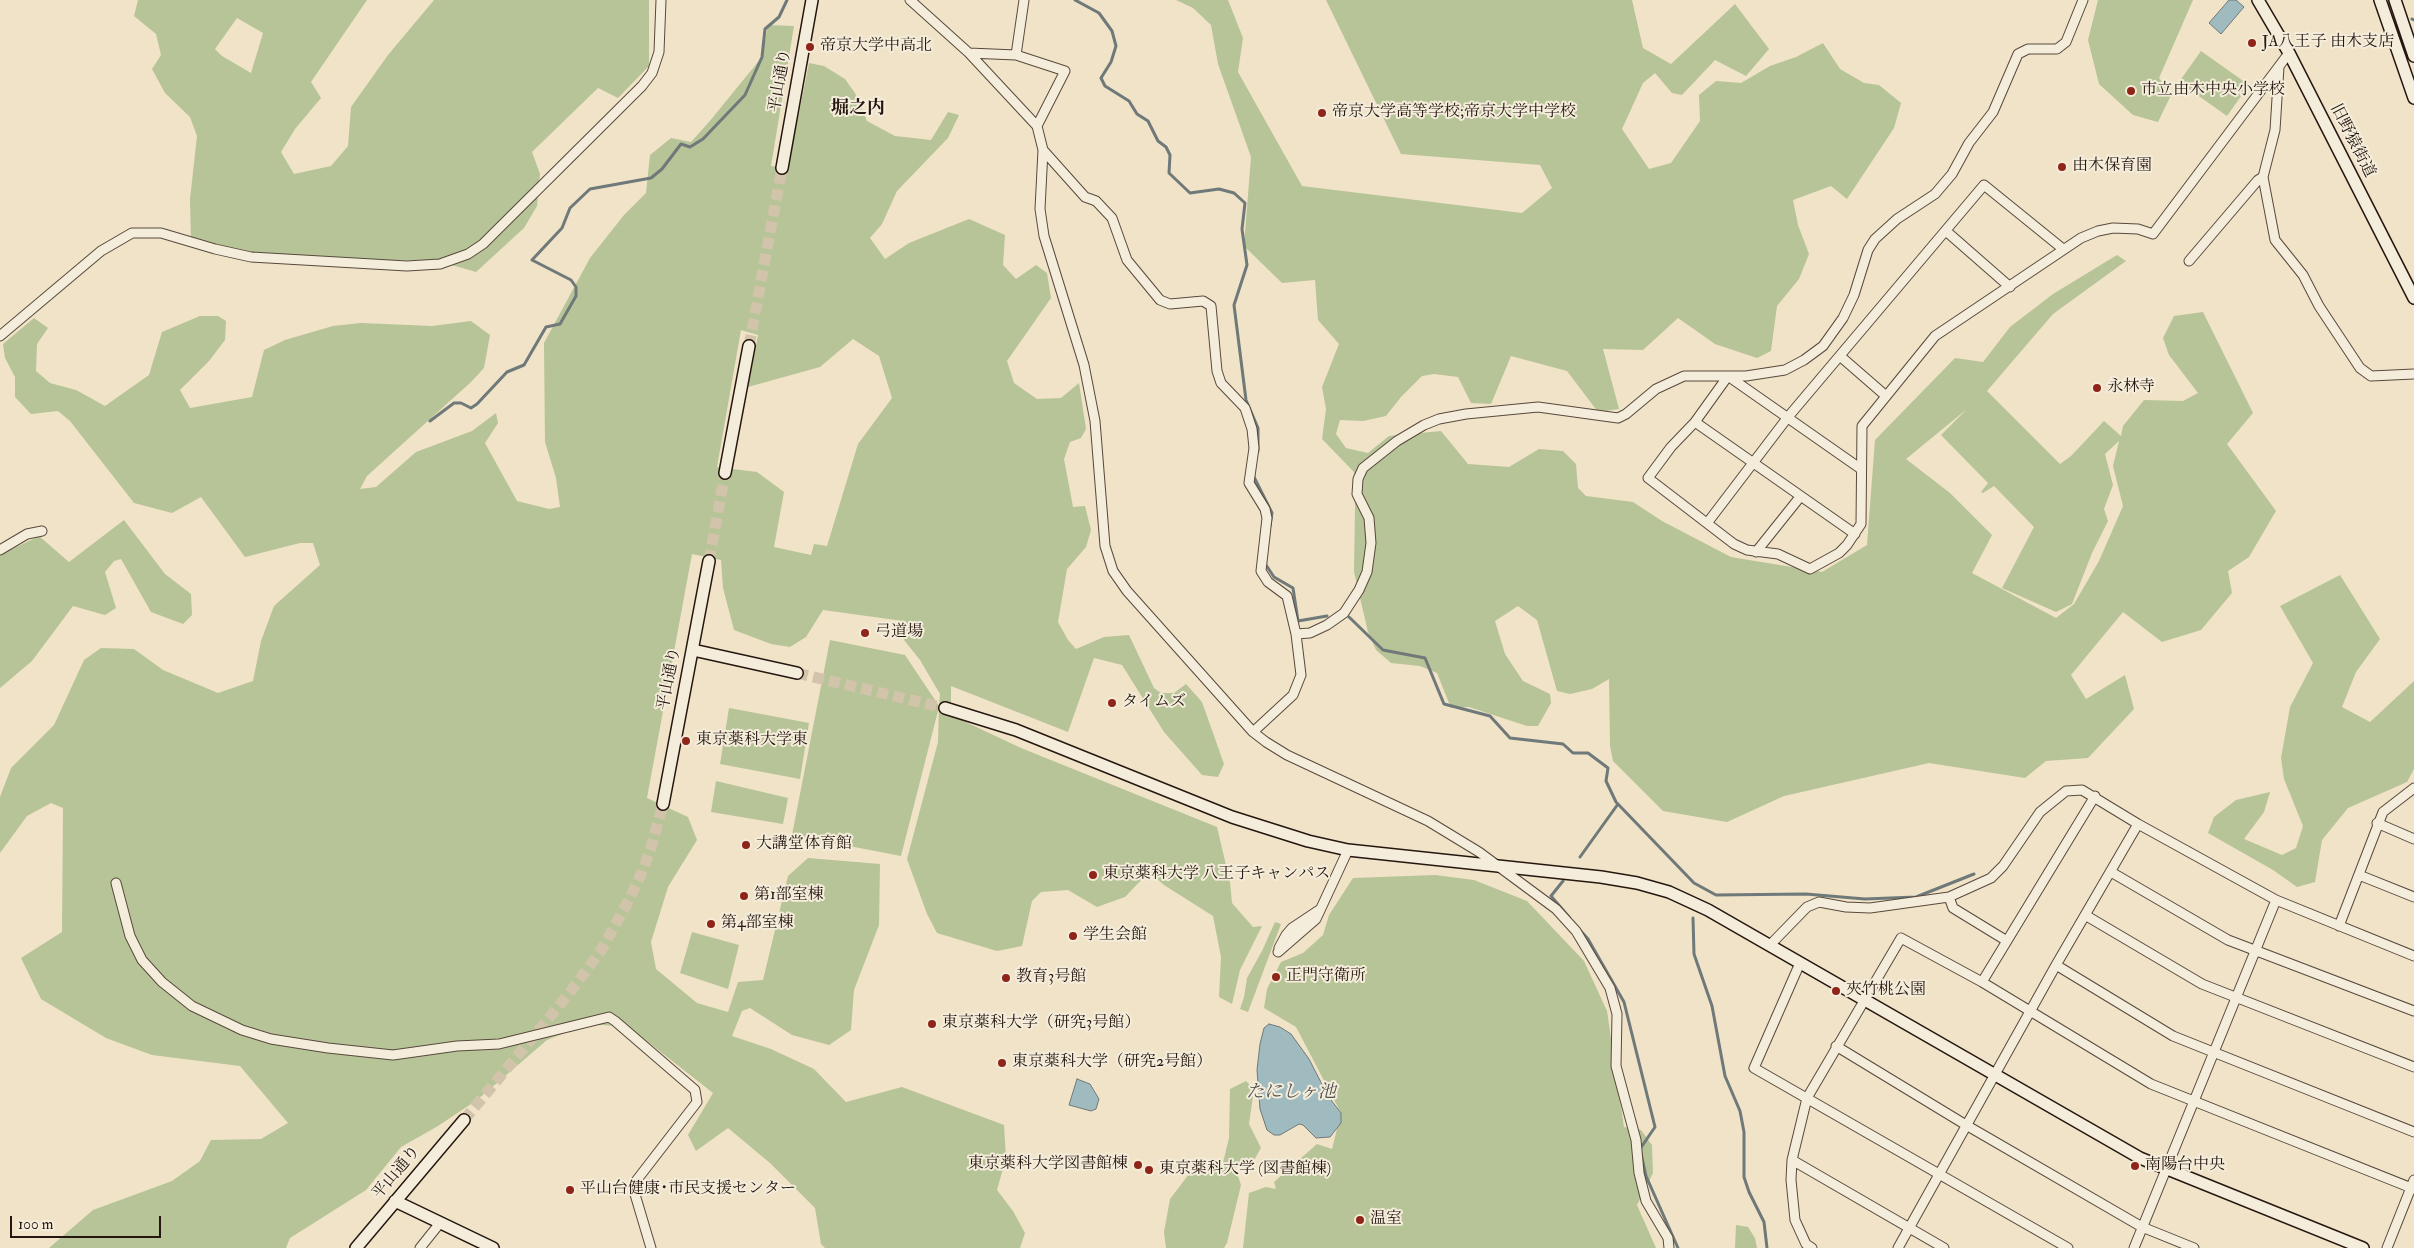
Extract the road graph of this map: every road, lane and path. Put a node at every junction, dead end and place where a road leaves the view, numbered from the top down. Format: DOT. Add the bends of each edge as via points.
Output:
graph roads {
  1 [pos="661,0"];
  2 [pos="812,0"];
  3 [pos="910,0"];
  4 [pos="1024,0"];
  5 [pos="2083,0"];
  6 [pos="2258,0"];
  7 [pos="2380,0"];
  8 [pos="2396,0"];
  9 [pos="969,53"];
  10 [pos="2289,53"];
  11 [pos="1016,55"];
  12 [pos="2414,56"];
  13 [pos="2279,67"];
  14 [pos="2414,98"];
  15 [pos="1037,126"];
  16 [pos="1042,150"];
  17 [pos="782,168"];
  18 [pos="2264,177"];
  19 [pos="1946,231"];
  20 [pos="2063,249"];
  21 [pos="2189,261"];
  22 [pos="2010,287"];
  23 [pos="2414,298"];
  24 [pos="0,336"];
  25 [pos="750,346"];
  26 [pos="1840,356"];
  27 [pos="2414,374"];
  28 [pos="1728,376"];
  29 [pos="1886,396"];
  30 [pos="1788,416"];
  31 [pos="1696,422"];
  32 [pos="1752,463"];
  33 [pos="1862,469"];
  34 [pos="725,473"];
  35 [pos="1800,497"];
  36 [pos="1708,522"];
  37 [pos="42,531"];
  38 [pos="1855,534"];
  39 [pos="0,550"];
  40 [pos="1756,552"];
  41 [pos="709,561"];
  42 [pos="1296,634"];
  43 [pos="692,650"];
  44 [pos="797,673"];
  45 [pos="945,708"];
  46 [pos="1253,732"];
  47 [pos="2414,788"];
  48 [pos="2095,796"];
  49 [pos="663,804"];
  50 [pos="2377,823"];
  51 [pos="2138,824"];
  52 [pos="2414,839"];
  53 [pos="1348,850"];
  54 [pos="1498,864"];
  55 [pos="2111,872"];
  56 [pos="2358,875"];
  57 [pos="116,883"];
  58 [pos="2414,896"];
  59 [pos="1949,897"];
  60 [pos="2276,900"];
  61 [pos="1321,908"];
  62 [pos="2085,916"];
  63 [pos="2339,926"];
  64 [pos="2007,941"];
  65 [pos="1770,945"];
  66 [pos="2256,950"];
  67 [pos="2414,956"];
  68 [pos="1800,963"];
  69 [pos="2056,965"];
  70 [pos="1982,982"];
  71 [pos="2236,997"];
  72 [pos="1863,1000"];
  73 [pos="2414,1011"];
  74 [pos="2030,1012"];
  75 [pos="1836,1046"];
  76 [pos="2214,1052"];
  77 [pos="2414,1067"];
  78 [pos="1995,1075"];
  79 [pos="1807,1098"];
  80 [pos="2194,1101"];
  81 [pos="464,1120"];
  82 [pos="1966,1125"];
  83 [pos="2414,1132"];
  84 [pos="1792,1160"];
  85 [pos="2166,1170"];
  86 [pos="1940,1174"];
  87 [pos="2413,1185"];
  88 [pos="395,1201"];
  89 [pos="440,1223"];
  90 [pos="2142,1227"];
  91 [pos="1909,1228"];
  92 [pos="356,1248"];
  93 [pos="420,1248"];
  94 [pos="493,1248"];
  95 [pos="652,1248"];
  96 [pos="1669,1248"];
  97 [pos="1812,1248"];
  98 [pos="1898,1248"];
  99 [pos="1944,1248"];
  100 [pos="2068,1248"];
  101 [pos="2134,1248"];
  102 [pos="2194,1248"];
  103 [pos="2363,1248"];
  104 [pos="2387,1248"];
  1 -- 24 [label="street" via="658,52 652,73 483,244 468,254 440,264 407,266 251,257 161,233 132,233 101,251"];
  2 -- 17 [label="street, 平山通り"];
  3 -- 9 [label="street"];
  4 -- 11 [label="street"];
  5 -- 28 [label="street" via="2066,42 2057,49 2028,49 2018,54 1993,112 1935,194 1897,219 1876,239 1868,250 1843,318 1823,346 1785,370"];
  6 -- 10 [label="street, 旧野猿街道"];
  7 -- 14 [label="street"];
  8 -- 12 [label="street"];
  9 -- 11 [label="street"];
  9 -- 15 [label="street"];
  10 -- 13 [label="street"];
  10 -- 23 [label="street, 旧野猿街道"];
  11 -- 15 [label="street" via="1065,71"];
  13 -- 18 [label="street" via="2275,130"];
  13 -- 20 [label="street" via="2153,234 2138,229 2113,228 2098,231"];
  15 -- 16 [label="street"];
  16 -- 42 [label="street" via="1085,197 1096,202 1112,218 1127,260 1160,300 1170,304 1202,300 1211,306 1221,383 1245,408 1252,429 1254,448 1249,484 1267,518 1261,571 1268,582 1287,596"];
  16 -- 46 [label="street" via="1040,209 1044,236 1084,365 1095,421 1105,546 1114,571 1127,591"];
  18 -- 21 [label="street"];
  18 -- 27 [label="street" via="2275,240 2304,276 2356,364 2371,376"];
  19 -- 20 [label="street" via="1984,185"];
  19 -- 22 [label="street"];
  19 -- 26 [label="street"];
  20 -- 22 [label="street"];
  22 -- 29 [label="street" via="1935,336"];
  25 -- 34 [label="street"];
  26 -- 29 [label="street"];
  26 -- 30 [label="street"];
  28 -- 30 [label="street"];
  28 -- 31 [label="street"];
  28 -- 42 [label="street" via="1684,376 1656,389 1618,418 1538,407 1466,414 1439,419 1396,441 1363,468 1358,479 1357,494 1369,518 1371,543 1367,572 1359,590 1344,613 1327,625 1310,633"];
  29 -- 33 [label="street" via="1862,426"];
  30 -- 32 [label="street"];
  30 -- 33 [label="street"];
  31 -- 32 [label="street"];
  31 -- 36 [label="street" via="1671,447 1648,478"];
  32 -- 35 [label="street"];
  32 -- 36 [label="street"];
  33 -- 38 [label="street" via="1862,524"];
  35 -- 38 [label="street"];
  35 -- 40 [label="street"];
  36 -- 40 [label="street" via="1734,544"];
  37 -- 39 [label="street" via="28,534"];
  38 -- 40 [label="street" via="1839,553 1810,569 1778,554"];
  41 -- 43 [label="street, 平山通り"];
  42 -- 46 [label="street" via="1301,674 1293,695"];
  43 -- 44 [label="street"];
  43 -- 49 [label="street, 平山通り"];
  45 -- 53 [label="street" via="1016,730 1252,824"];
  46 -- 54 [label="street" via="1287,755 1428,821"];
  47 -- 50 [label="street" via="2383,812"];
  48 -- 51 [label="street"];
  48 -- 59 [label="street" via="2082,790 2066,791 2040,812 1991,878"];
  48 -- 64 [label="street"];
  50 -- 52 [label="street"];
  50 -- 56 [label="street"];
  51 -- 55 [label="street"];
  51 -- 60 [label="street"];
  53 -- 54 [label="street"];
  53 -- 61 [label="street"];
  54 -- 65 [label="street" via="1637,883 1669,892"];
  54 -- 96 [label="street" via="1556,909 1576,930 1610,988 1617,1014 1616,1066 1636,1140 1639,1173 1646,1202 1668,1238"];
  55 -- 62 [label="street"];
  55 -- 66 [label="street" via="2228,940"];
  56 -- 58 [label="street"];
  56 -- 63 [label="street"];
  57 -- 95 [label="street" via="130,936 142,960 162,982 192,1006 242,1030 271,1039 393,1055 499,1044 609,1017 615,1021 696,1090 697,1102 636,1181 634,1191"];
  59 -- 64 [label="street" via="1953,908"];
  59 -- 65 [label="street" via="1870,908 1819,902 1807,907"];
  60 -- 63 [label="street"];
  60 -- 66 [label="street"];
  61 -- 61 [label="street" via="1309,927 1278,952 1292,928"];
  62 -- 69 [label="street"];
  62 -- 71 [label="street" via="2202,984"];
  63 -- 67 [label="street"];
  64 -- 70 [label="street"];
  65 -- 68 [label="street"];
  66 -- 71 [label="street"];
  66 -- 73 [label="street"];
  68 -- 72 [label="street"];
  68 -- 79 [label="street" via="1754,1068"];
  69 -- 74 [label="street"];
  69 -- 76 [label="street" via="2173,1036"];
  70 -- 72 [label="street" via="1901,938"];
  70 -- 74 [label="street"];
  71 -- 76 [label="street"];
  71 -- 77 [label="street"];
  72 -- 75 [label="street"];
  72 -- 78 [label="street"];
  74 -- 78 [label="street"];
  74 -- 80 [label="street" via="2151,1084"];
  75 -- 79 [label="street"];
  75 -- 82 [label="street"];
  76 -- 80 [label="street"];
  76 -- 83 [label="street"];
  78 -- 82 [label="street"];
  78 -- 85 [label="street"];
  79 -- 84 [label="street"];
  79 -- 86 [label="street"];
  80 -- 85 [label="street"];
  80 -- 87 [label="street"];
  81 -- 88 [label="street, 平山通り"];
  82 -- 86 [label="street"];
  82 -- 90 [label="street"];
  84 -- 91 [label="street"];
  84 -- 97 [label="street" via="1790,1180 1795,1220 1806,1244"];
  85 -- 90 [label="street"];
  85 -- 103 [label="street"];
  86 -- 91 [label="street"];
  86 -- 100 [label="street"];
  87 -- 104 [label="street"];
  88 -- 89 [label="street"];
  88 -- 92 [label="street, 平山通り"];
  89 -- 93 [label="street"];
  89 -- 94 [label="street"];
  90 -- 101 [label="street"];
  90 -- 102 [label="street"];
  91 -- 98 [label="street"];
  91 -- 99 [label="street"];
}
